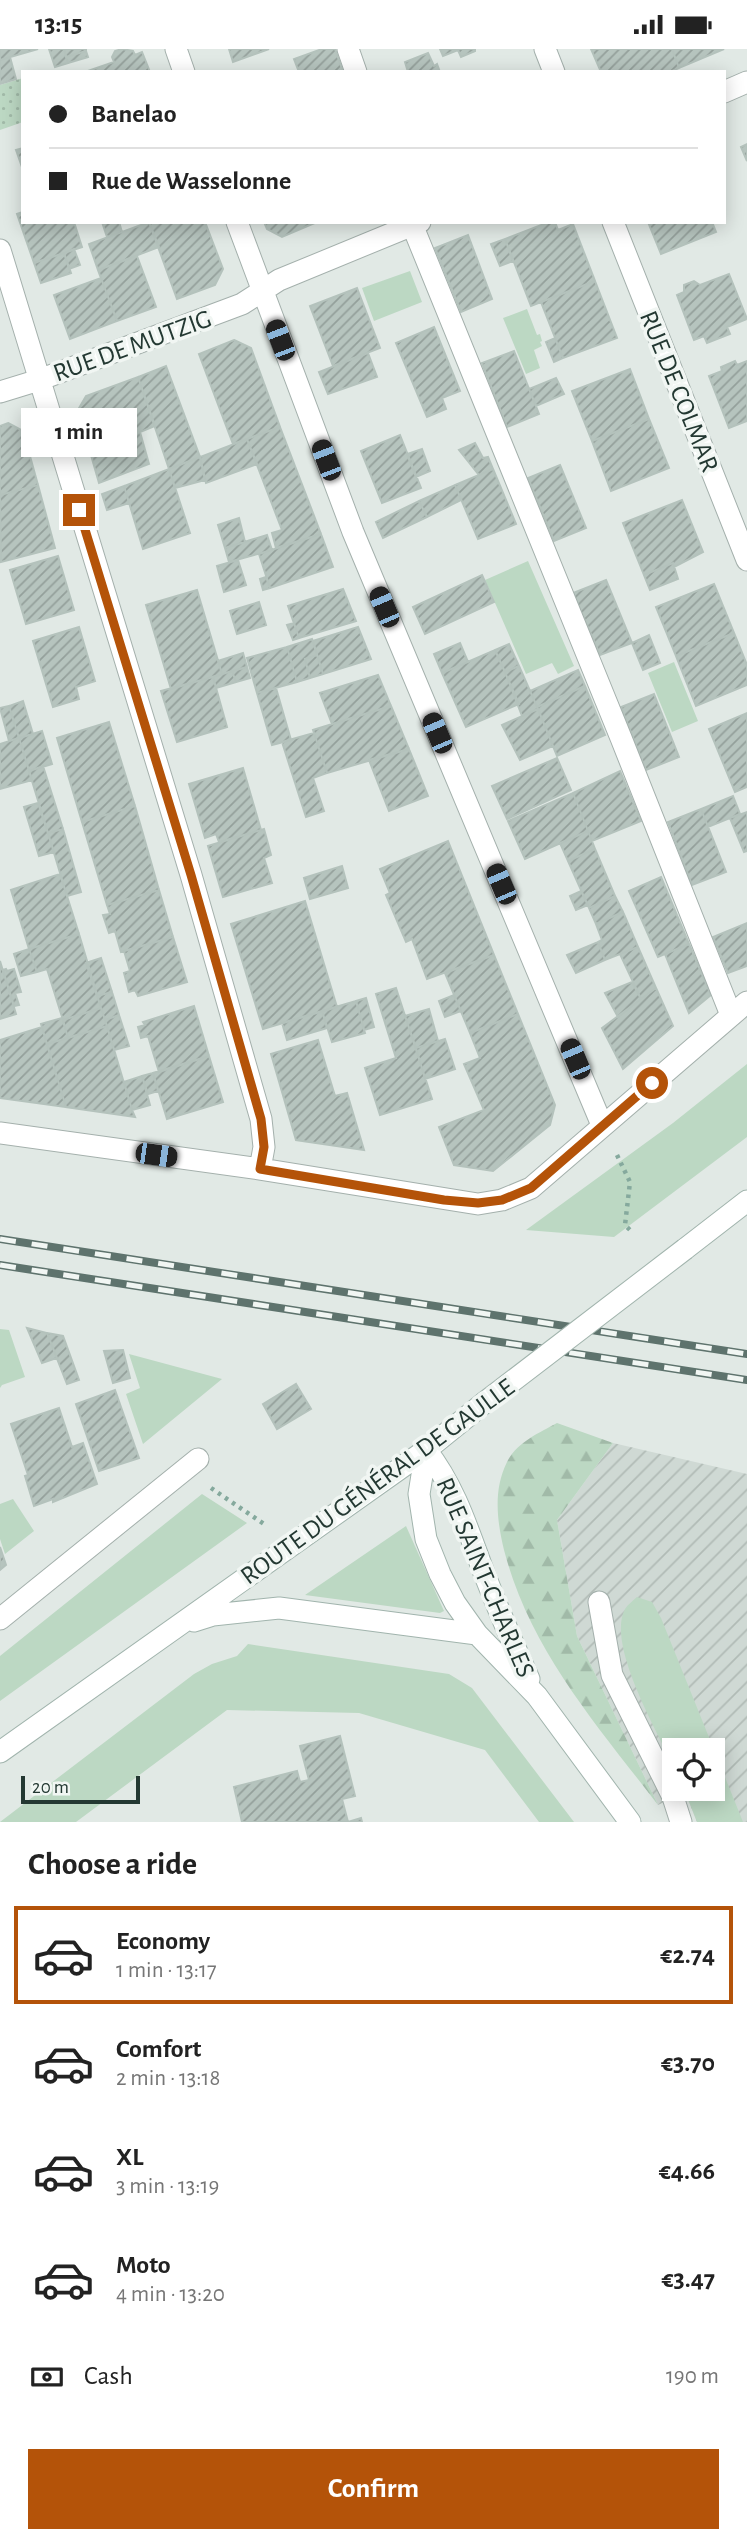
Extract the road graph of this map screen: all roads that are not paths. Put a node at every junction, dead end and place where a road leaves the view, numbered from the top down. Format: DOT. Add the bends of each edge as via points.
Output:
graph roads {
  1 [pos="176,49"];
  2 [pos="348,49"];
  3 [pos="545,49"];
  4 [pos="183,70"];
  5 [pos="355,70"];
  6 [pos="553,70"];
  7 [pos="747,82"];
  8 [pos="726,91"];
  9 [pos="238,224"];
  10 [pos="412,224"];
  11 [pos="414,224"];
  12 [pos="614,224"];
  13 [pos="0,250"];
  14 [pos="262,292"];
  15 [pos="39,380"];
  16 [pos="0,392"];
  17 [pos="747,560"];
  18 [pos="739,1009"];
  19 [pos="602,1125"];
  20 [pos="0,1133"];
  21 [pos="260,1169"];
  22 [pos="747,1201"];
  23 [pos="426,1450"];
  24 [pos="191,1465"];
  25 [pos="599,1602"];
  26 [pos="0,1619"];
  27 [pos="175,1627"];
  28 [pos="478,1634"];
  29 [pos="537,1696"];
  30 [pos="0,1752"];
  31 [pos="630,1822"];
  32 [pos="681,1822"];
  1 -- 4 [label="street"];
  2 -- 5 [label="street"];
  3 -- 6 [label="street"];
  7 -- 8 [label="street"];
  9 -- 14 [label="street"];
  10 -- 14 [label="street, RUE DE MUTZIG" via="279,280"];
  11 -- 18 [label="street" via="616,725"];
  12 -- 17 [label="street, RUE DE COLMAR"];
  13 -- 15 [label="street"];
  14 -- 15 [label="street, RUE DE MUTZIG" via="242,304"];
  14 -- 19 [label="street" via="353,532"];
  15 -- 16 [label="street, RUE DE MUTZIG"];
  15 -- 21 [label="street" via="261,1119 264,1147"];
  18 -- 19 [label="street"];
  19 -- 21 [label="street" via="531,1188 502,1200 478,1203"];
  20 -- 21 [label="street"];
  22 -- 23 [label="street, ROUTE DU GÉNÉRAL DE GAULLE, bridge"];
  23 -- 27 [label="street, ROUTE DU GÉNÉRAL DE GAULLE"];
  23 -- 28 [label="street, RUE SAINT-CHARLES" via="419,1493 426,1539 445,1584"];
  23 -- 29 [label="street, RUE SAINT-CHARLES" via="442,1471 466,1521 503,1623"];
  24 -- 26 [label="street"];
  25 -- 32 [label="street" via="612,1675"];
  27 -- 28 [label="street, RUE SAINT-CHARLES" via="213,1615 279,1608"];
  27 -- 30 [label="street, ROUTE DU GÉNÉRAL DE GAULLE"];
  28 -- 29 [label="street, RUE SAINT-CHARLES"];
  29 -- 31 [label="street, RUE SAINT-CHARLES"];
}
